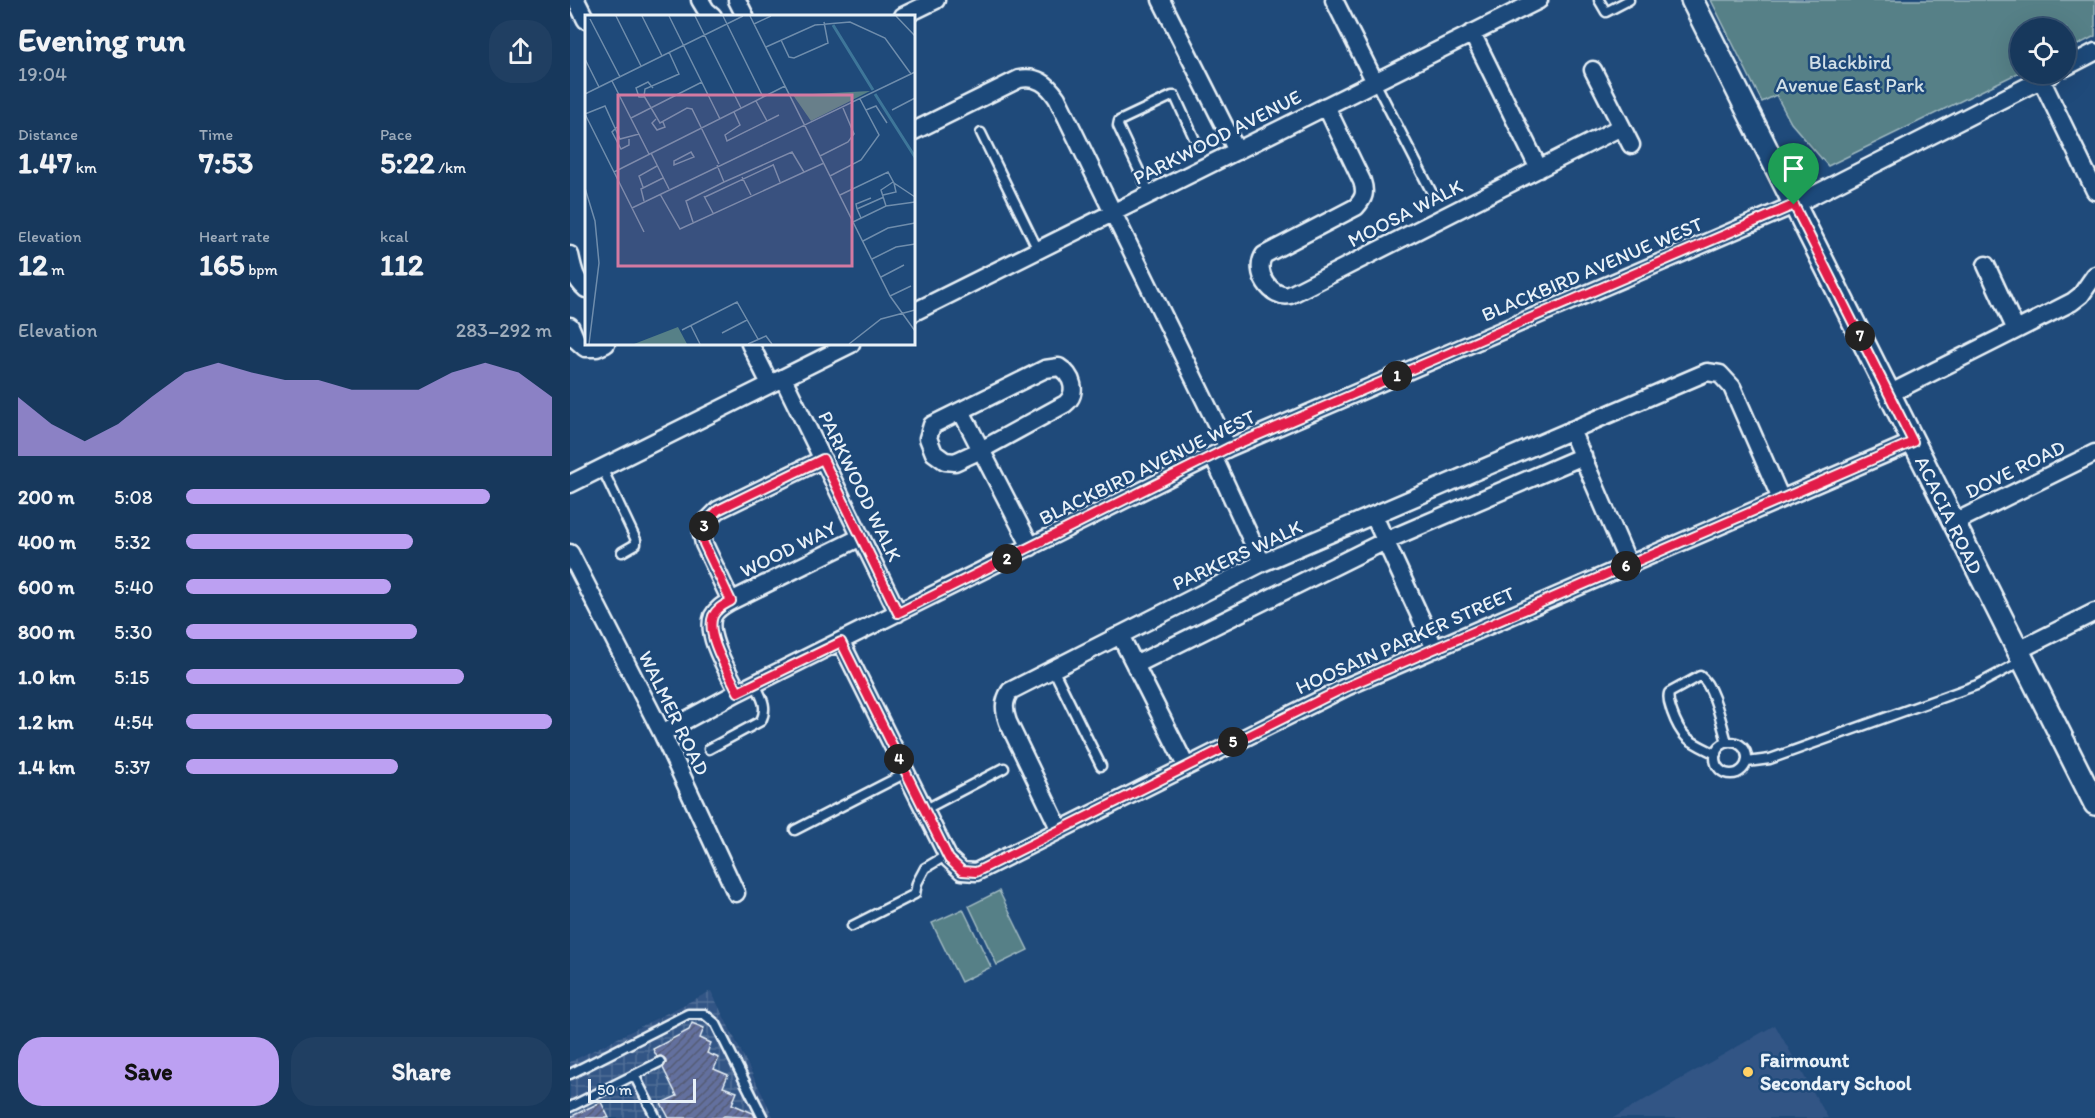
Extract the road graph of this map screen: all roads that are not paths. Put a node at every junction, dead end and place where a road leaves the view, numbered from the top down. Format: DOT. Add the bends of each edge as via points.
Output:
graph roads {
  1 [pos="576,0"];
  2 [pos="700,0"];
  3 [pos="936,0"];
  4 [pos="1161,0"];
  5 [pos="1334,0"];
  6 [pos="1539,0"];
  7 [pos="1599,0"];
  8 [pos="1629,0"];
  9 [pos="1692,0"];
  10 [pos="1515,5"];
  11 [pos="712,15"];
  12 [pos="905,15"];
  13 [pos="585,18"];
  14 [pos="1472,33"];
  15 [pos="2095,52"];
  16 [pos="2076,62"];
  17 [pos="1593,70"];
  18 [pos="1375,82"];
  19 [pos="2031,84"];
  20 [pos="2050,84"];
  21 [pos="1326,106"];
  22 [pos="1622,127"];
  23 [pos="915,131"];
  24 [pos="981,133"];
  25 [pos="1195,140"];
  26 [pos="1631,146"];
  27 [pos="1236,151"];
  28 [pos="1539,169"];
  29 [pos="2095,191"];
  30 [pos="1150,194"];
  31 [pos="1433,195"];
  32 [pos="1794,205"];
  33 [pos="1113,213"];
  34 [pos="1038,250"];
  35 [pos="570,255"];
  36 [pos="1986,265"];
  37 [pos="2095,275"];
  38 [pos="585,288"];
  39 [pos="915,312"];
  40 [pos="570,326"];
  41 [pos="2016,330"];
  42 [pos="604,345"];
  43 [pos="751,345"];
  44 [pos="849,345"];
  45 [pos="777,381"];
  46 [pos="1890,394"];
  47 [pos="961,411"];
  48 [pos="1571,430"];
  49 [pos="1913,442"];
  50 [pos="1228,448"];
  51 [pos="981,450"];
  52 [pos="2095,453"];
  53 [pos="1213,456"];
  54 [pos="1583,456"];
  55 [pos="823,459"];
  56 [pos="602,468"];
  57 [pos="570,484"];
  58 [pos="1781,499"];
  59 [pos="1374,516"];
  60 [pos="1953,523"];
  61 [pos="861,537"];
  62 [pos="1385,541"];
  63 [pos="1031,547"];
  64 [pos="622,552"];
  65 [pos="570,553"];
  66 [pos="1262,563"];
  67 [pos="1629,565"];
  68 [pos="731,601"];
  69 [pos="2095,612"];
  70 [pos="898,613"];
  71 [pos="1120,635"];
  72 [pos="841,642"];
  73 [pos="1435,648"];
  74 [pos="2020,656"];
  75 [pos="1136,666"];
  76 [pos="1053,668"];
  77 [pos="755,684"];
  78 [pos="738,692"];
  79 [pos="662,732"];
  80 [pos="1727,742"];
  81 [pos="710,749"];
  82 [pos="1716,754"];
  83 [pos="1747,762"];
  84 [pos="1101,766"];
  85 [pos="1185,766"];
  86 [pos="1004,768"];
  87 [pos="906,773"];
  88 [pos="2095,804"];
  89 [pos="924,810"];
  90 [pos="1059,828"];
  91 [pos="795,830"];
  92 [pos="947,855"];
  93 [pos="736,893"];
  94 [pos="852,926"];
  95 [pos="660,1062"];
  96 [pos="570,1074"];
  97 [pos="634,1075"];
  98 [pos="570,1107"];
  99 [pos="656,1118"];
  100 [pos="763,1118"];
  1 -- 13 [label="street"];
  2 -- 11 [label="street"];
  3 -- 12 [label="street"];
  4 -- 27 [label="street"];
  5 -- 18 [label="street"];
  6 -- 10 [label="street, PARKWOOD AVENUE"];
  7 -- 8 [label="lane" via="1606,12"];
  9 -- 32 [label="street, ACACIA ROAD"];
  10 -- 14 [label="street, PARKWOOD AVENUE"];
  14 -- 18 [label="street, PARKWOOD AVENUE"];
  14 -- 28 [label="street"];
  15 -- 16 [label="street"];
  17 -- 22 [label="street"];
  18 -- 21 [label="street, PARKWOOD AVENUE"];
  18 -- 31 [label="lane"];
  19 -- 32 [label="street, BLACKBIRD AVENUE WEST"];
  20 -- 29 [label="street"];
  21 -- 27 [label="street, PARKWOOD AVENUE"];
  21 -- 28 [label="street, MOOSA WALK" via="1362,181 1364,198 1356,207 1264,255 1261,269 1269,288 1277,295 1290,295"];
  22 -- 26 [label="street"];
  22 -- 28 [label="street, MOOSA WALK"];
  23 -- 33 [label="street" via="1019,79 1040,80 1057,98"];
  24 -- 34 [label="lane"];
  25 -- 30 [label="lane" via="1175,96 1119,121"];
  27 -- 30 [label="street, PARKWOOD AVENUE"];
  30 -- 33 [label="street, PARKWOOD AVENUE"];
  32 -- 46 [label="street, ACACIA ROAD"];
  32 -- 50 [label="street, BLACKBIRD AVENUE WEST"];
  33 -- 34 [label="street, PARKWOOD AVENUE"];
  33 -- 50 [label="street"];
  34 -- 39 [label="street, PARKWOOD AVENUE"];
  35 -- 38 [label="street" via="575,276"];
  36 -- 41 [label="street"];
  37 -- 41 [label="street" via="2072,302"];
  40 -- 42 [label="street" via="585,348"];
  41 -- 46 [label="street"];
  43 -- 45 [label="street, PARKWOOD WALK"];
  44 -- 45 [label="street"];
  45 -- 55 [label="street, PARKWOOD WALK"];
  45 -- 56 [label="street"];
  46 -- 49 [label="street, ACACIA ROAD"];
  47 -- 51 [label="street"];
  47 -- 51 [label="street" via="932,425 930,446 939,458 951,462"];
  47 -- 51 [label="street" via="1045,369 1059,367 1068,375 1073,393 1070,400"];
  48 -- 54 [label="street"];
  48 -- 58 [label="street, PARKERS WALK" via="1695,376 1715,372 1732,387"];
  48 -- 59 [label="street, PARKERS WALK"];
  49 -- 58 [label="street, HOOSAIN PARKER STREET"];
  49 -- 60 [label="street, ACACIA ROAD"];
  50 -- 53 [label="street, BLACKBIRD AVENUE WEST"];
  51 -- 63 [label="street"];
  52 -- 60 [label="street, DOVE ROAD"];
  53 -- 63 [label="street, BLACKBIRD AVENUE WEST"];
  53 -- 66 [label="street"];
  54 -- 62 [label="street"];
  54 -- 67 [label="street"];
  55 -- 61 [label="street, PARKWOOD WALK"];
  55 -- 68 [label="street" via="718,510 704,524 704,544"];
  56 -- 57 [label="street"];
  56 -- 64 [label="lane" via="636,540 636,544"];
  58 -- 67 [label="street, HOOSAIN PARKER STREET"];
  59 -- 62 [label="street"];
  59 -- 66 [label="street, PARKERS WALK"];
  60 -- 74 [label="street, ACACIA ROAD"];
  61 -- 68 [label="street, WOOD WAY"];
  61 -- 70 [label="street, PARKWOOD WALK"];
  62 -- 73 [label="street"];
  62 -- 75 [label="street"];
  63 -- 70 [label="street, BLACKBIRD AVENUE WEST"];
  65 -- 79 [label="street, WALMER ROAD"];
  66 -- 71 [label="street, PARKERS WALK"];
  67 -- 73 [label="street, HOOSAIN PARKER STREET"];
  68 -- 78 [label="street, WOOD WAY" via="717,609 711,624 716,647"];
  69 -- 74 [label="street"];
  70 -- 72 [label="street, BLACKBIRD AVENUE WEST"];
  71 -- 75 [label="street"];
  71 -- 76 [label="street, PARKERS WALK"];
  72 -- 77 [label="street, BLACKBIRD AVENUE WEST"];
  72 -- 87 [label="street, HOOSAIN PARKER STREET"];
  73 -- 85 [label="street, HOOSAIN PARKER STREET"];
  74 -- 83 [label="lane" via="1977,685 1770,759"];
  74 -- 88 [label="street, ACACIA ROAD"];
  75 -- 85 [label="street"];
  76 -- 84 [label="lane"];
  76 -- 90 [label="street, PARKERS WALK" via="1010,691 1005,710"];
  77 -- 78 [label="street, BLACKBIRD AVENUE WEST"];
  77 -- 81 [label="lane" via="764,703 761,721"];
  78 -- 79 [label="street, BLACKBIRD AVENUE WEST"];
  79 -- 93 [label="street, WALMER ROAD"];
  80 -- 82 [label="lane"];
  80 -- 82 [label="lane" via="1705,679 1695,677 1668,693 1677,726 1685,737"];
  80 -- 83 [label="lane" via="1743,746"];
  82 -- 83 [label="lane" via="1720,770 1730,774 1741,771"];
  85 -- 90 [label="street, HOOSAIN PARKER STREET"];
  86 -- 89 [label="lane"];
  87 -- 89 [label="street, HOOSAIN PARKER STREET"];
  87 -- 91 [label="lane"];
  89 -- 92 [label="street, HOOSAIN PARKER STREET"];
  90 -- 92 [label="street, HOOSAIN PARKER STREET" via="976,872 962,871"];
  92 -- 94 [label="lane" via="925,868 915,894"];
  95 -- 97 [label="lane"];
  96 -- 100 [label="lane" via="688,1014 704,1014 716,1024"];
  97 -- 98 [label="lane"];
  97 -- 99 [label="lane"];
}
